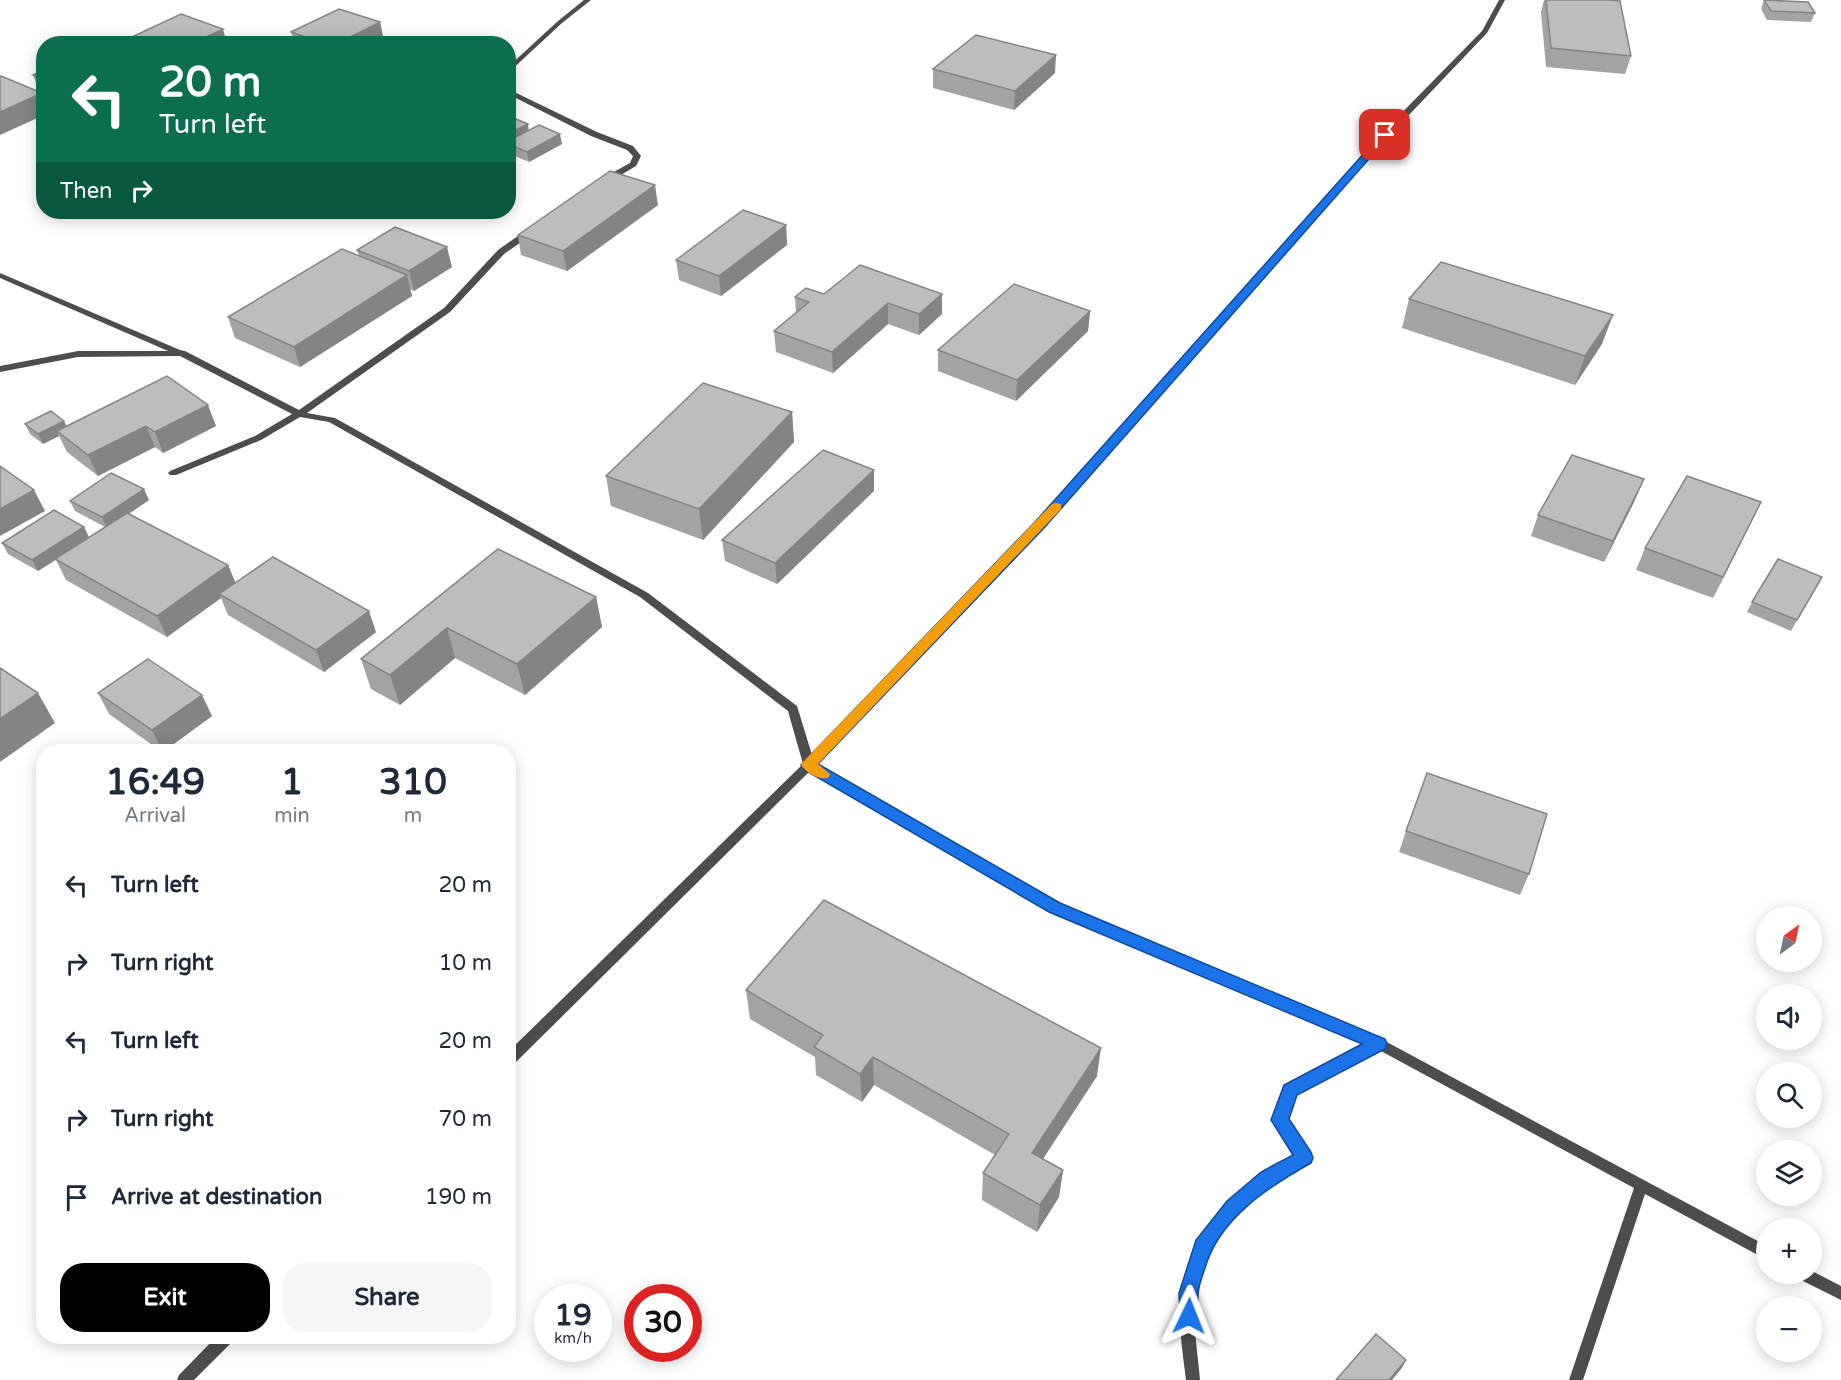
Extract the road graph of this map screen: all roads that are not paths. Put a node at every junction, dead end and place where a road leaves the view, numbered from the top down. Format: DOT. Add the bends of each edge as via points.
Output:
graph roads {
  1 [pos="588,0"];
  2 [pos="1502,0"];
  3 [pos="516,63"];
  4 [pos="516,95"];
  5 [pos="602,182"];
  6 [pos="536,227"];
  7 [pos="0,275"];
  8 [pos="182,353"];
  9 [pos="0,369"];
  10 [pos="299,414"];
  11 [pos="173,473"];
  12 [pos="808,765"];
  13 [pos="1379,1044"];
  14 [pos="516,1052"];
  15 [pos="1641,1186"];
  16 [pos="1756,1247"];
  17 [pos="1822,1283"];
  18 [pos="1841,1293"];
  19 [pos="220,1344"];
  20 [pos="184,1380"];
  21 [pos="1194,1380"];
  22 [pos="1576,1380"];
  1 -- 3 [label="street"];
  2 -- 12 [label="street" via="1485,32 1385,135 1040,525"];
  4 -- 5 [label="street" via="630,148 637,156 633,164"];
  6 -- 10 [label="street" via="501,252 447,310"];
  7 -- 8 [label="street"];
  8 -- 9 [label="street" via="78,354"];
  8 -- 10 [label="street"];
  10 -- 11 [label="street" via="258,438"];
  10 -- 12 [label="street" via="332,420 644,595 793,709"];
  12 -- 13 [label="street" via="1054,907"];
  12 -- 14 [label="street"];
  13 -- 15 [label="street"];
  13 -- 21 [label="street" via="1290,1090 1280,1120 1305,1158 1268,1178 1242,1200 1202,1246 1188,1293"];
  15 -- 16 [label="street"];
  15 -- 22 [label="street"];
  17 -- 18 [label="street"];
  19 -- 20 [label="street"];
}
